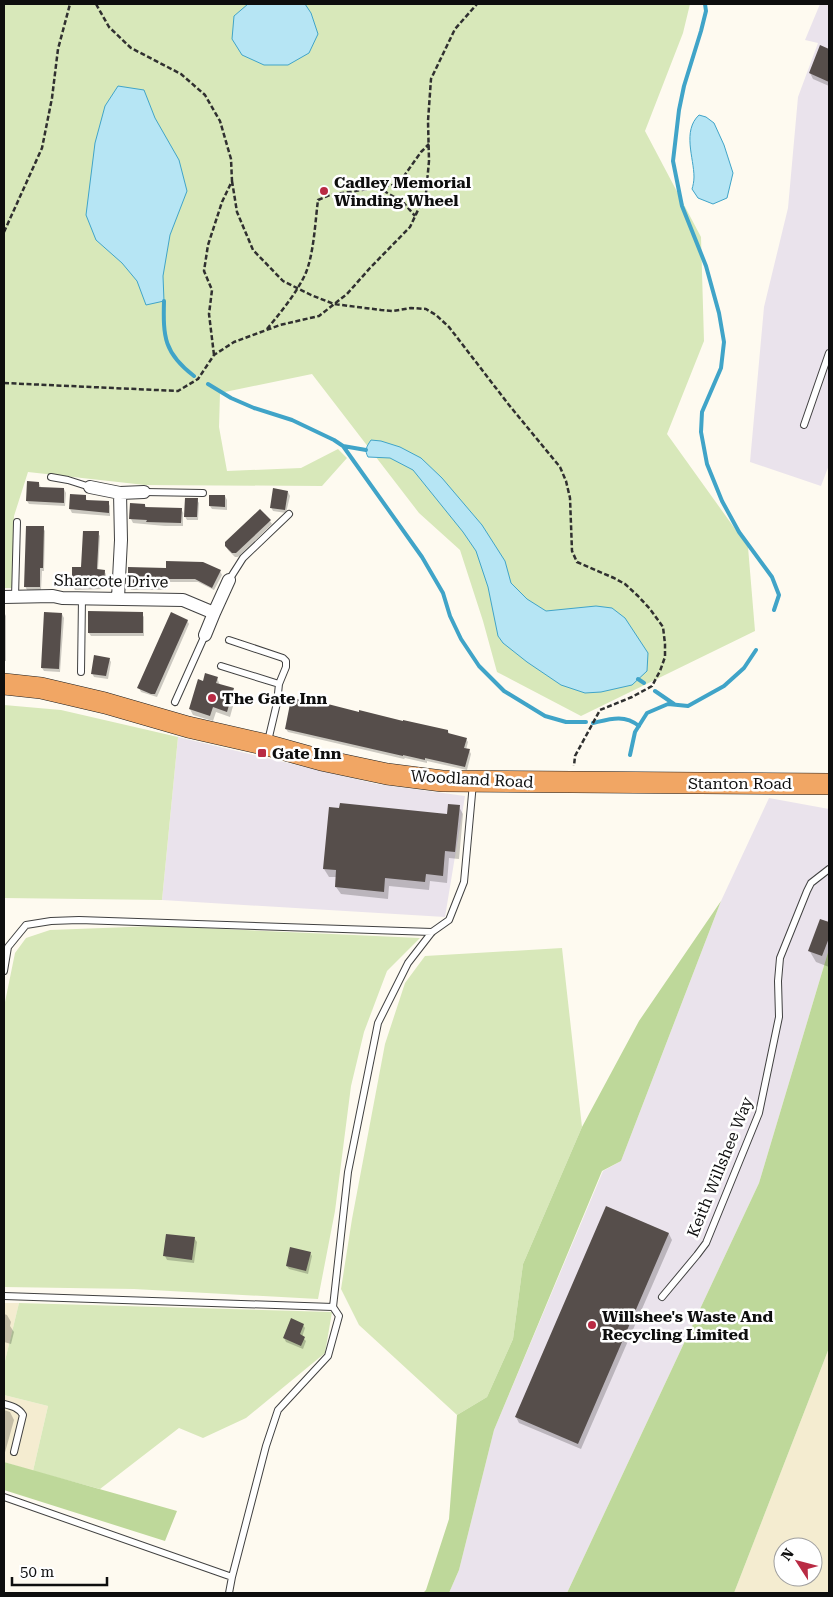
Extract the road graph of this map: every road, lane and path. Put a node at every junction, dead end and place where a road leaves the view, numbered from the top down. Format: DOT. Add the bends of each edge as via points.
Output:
graph roads {
  1 [pos="70,4"];
  2 [pos="96,4"];
  3 [pos="477,4"];
  4 [pos="429,144"];
  5 [pos="232,181"];
  6 [pos="377,188"];
  7 [pos="415,216"];
  8 [pos="4,232"];
  9 [pos="298,288"];
  10 [pos="334,304"];
  11 [pos="266,330"];
  12 [pos="829,353"];
  13 [pos="214,355"];
  14 [pos="4,383"];
  15 [pos="804,425"];
  16 [pos="51,477"];
  17 [pos="90,486"];
  18 [pos="144,492"];
  19 [pos="203,493"];
  20 [pos="120,494"];
  21 [pos="289,514"];
  22 [pos="17,522"];
  23 [pos="229,580"];
  24 [pos="9,597"];
  25 [pos="82,598"];
  26 [pos="118,598"];
  27 [pos="214,613"];
  28 [pos="205,635"];
  29 [pos="229,640"];
  30 [pos="221,666"];
  31 [pos="81,672"];
  32 [pos="4,684"];
  33 [pos="279,684"];
  34 [pos="175,702"];
  35 [pos="268,745"];
  36 [pos="473,782"];
  37 [pos="573,783"];
  38 [pos="651,783"];
  39 [pos="829,784"];
  40 [pos="829,869"];
  41 [pos="432,932"];
  42 [pos="4,971"];
  43 [pos="4,1296"];
  44 [pos="662,1297"];
  45 [pos="333,1307"];
  46 [pos="4,1404"];
  47 [pos="14,1452"];
  48 [pos="4,1497"];
  49 [pos="232,1577"];
  50 [pos="229,1593"];
  1 -- 8 [label="path" via="58,49 42,148"];
  2 -- 5 [label="path" via="109,27 131,48 181,74 205,95 220,121 231,159"];
  3 -- 4 [label="path" via="455,28 431,79"];
  4 -- 6 [label="path" via="404,176 393,185"];
  4 -- 7 [label="path" via="426,193"];
  5 -- 9 [label="path" via="236,212 253,250 283,281"];
  5 -- 13 [label="path" via="208,245 204,271 212,290 209,314"];
  6 -- 7 [label="path" via="403,202"];
  6 -- 9 [label="path" via="330,195 318,200 310,257"];
  7 -- 10 [label="path" via="410,227"];
  9 -- 10 [label="path"];
  9 -- 11 [label="path"];
  10 -- 11 [label="path" via="319,316"];
  10 -- 37 [label="path" via="393,311 426,309 436,315 560,467 570,498 572,550 577,562 625,584 650,609 662,627 665,657 652,686 600,710 575,756"];
  11 -- 13 [label="path" via="234,342"];
  12 -- 15 [label="lane"];
  13 -- 14 [label="path" via="198,379 178,391"];
  16 -- 17 [label="lane"];
  17 -- 20 [label="street"];
  18 -- 19 [label="lane"];
  18 -- 20 [label="street"];
  20 -- 26 [label="street"];
  21 -- 23 [label="lane" via="243,558"];
  22 -- 24 [label="lane"];
  23 -- 27 [label="street"];
  24 -- 25 [label="street, Sharcote Drive"];
  25 -- 26 [label="street, Sharcote Drive"];
  25 -- 31 [label="lane"];
  26 -- 27 [label="street, Sharcote Drive" via="183,600"];
  27 -- 28 [label="street"];
  28 -- 34 [label="lane"];
  29 -- 33 [label="lane" via="286,660"];
  30 -- 33 [label="lane"];
  32 -- 35 [label="highway, Woodland Road" via="41,688"];
  33 -- 35 [label="lane"];
  35 -- 36 [label="highway, Woodland Road" via="387,774"];
  36 -- 37 [label="highway, Woodland Road"];
  36 -- 41 [label="lane" via="464,882 449,920"];
  37 -- 38 [label="highway, Woodland Road"];
  38 -- 39 [label="highway, Stanton Road"];
  40 -- 44 [label="lane, Keith Willshee Way" via="807,891 780,958 779,1017 759,1113 706,1243"];
  41 -- 42 [label="lane" via="51,921 26,925 8,947"];
  41 -- 45 [label="lane" via="408,963 378,1023 348,1172"];
  43 -- 45 [label="lane"];
  45 -- 49 [label="lane" via="338,1316 328,1356 278,1410"];
  46 -- 47 [label="lane" via="23,1415"];
  48 -- 49 [label="lane"];
  49 -- 50 [label="lane"];
}
